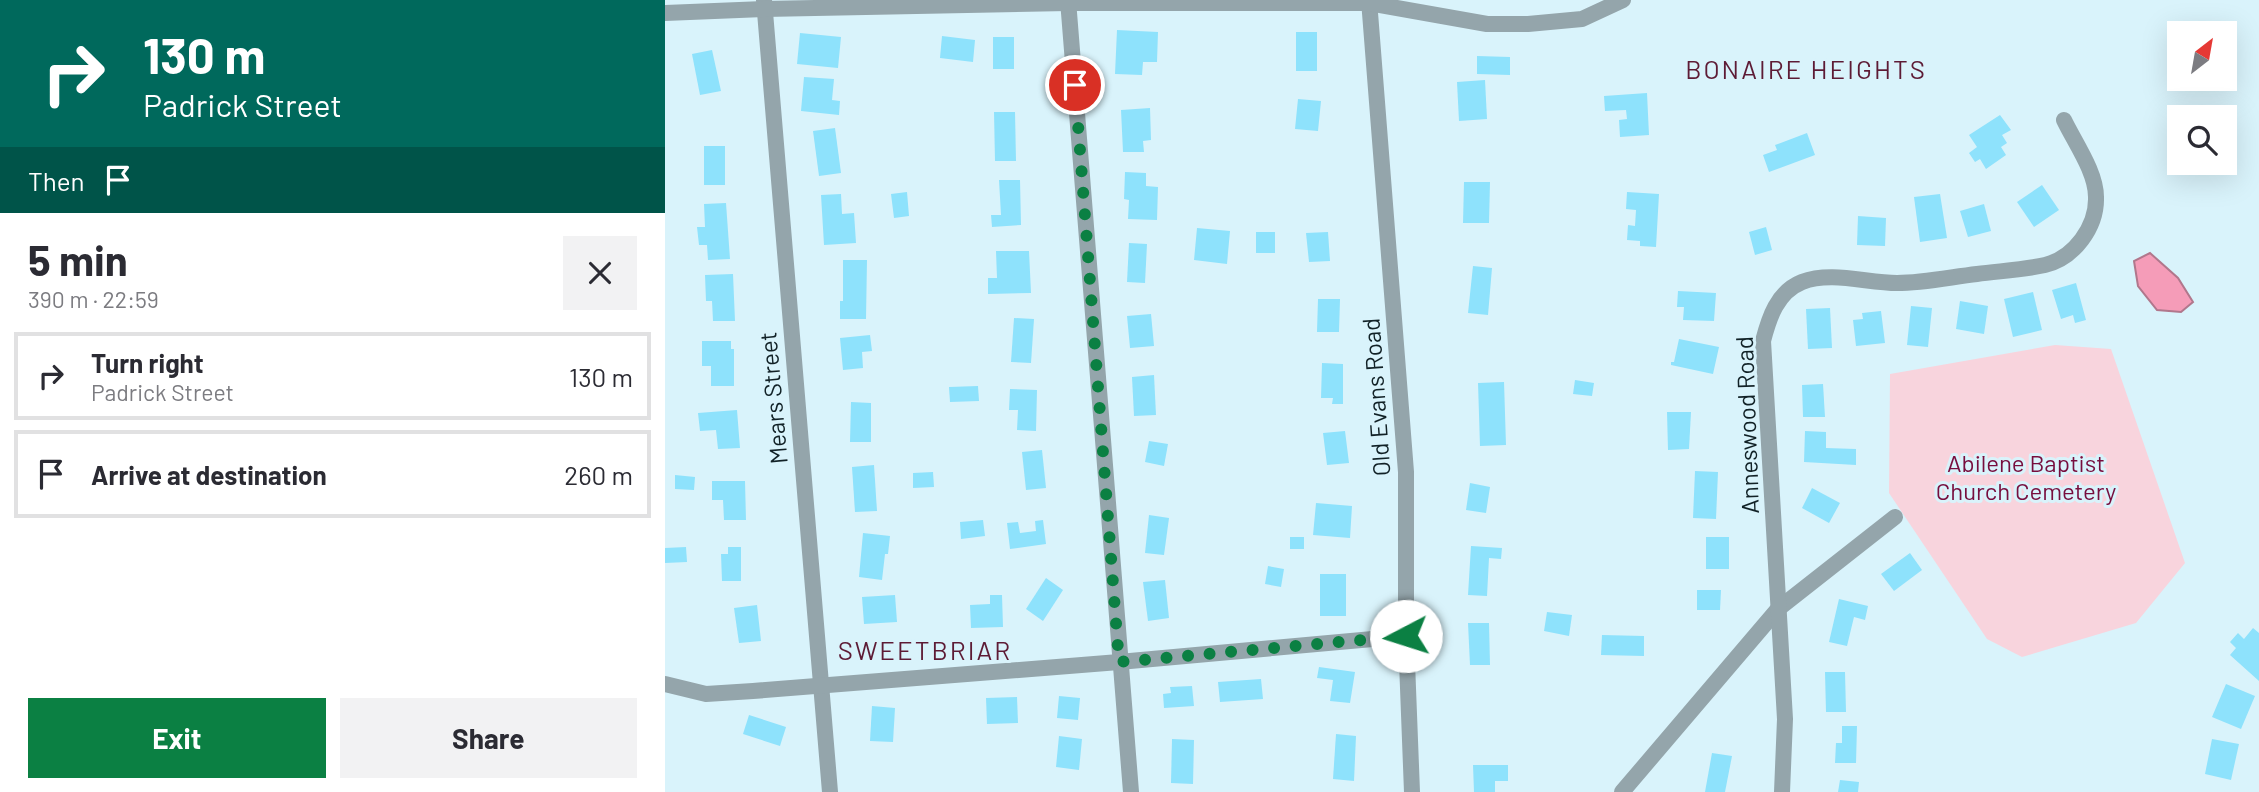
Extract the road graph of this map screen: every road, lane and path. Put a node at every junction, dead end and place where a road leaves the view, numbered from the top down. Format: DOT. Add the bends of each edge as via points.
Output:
graph roads {
  1 [pos="1623,0"];
  2 [pos="1068,1"];
  3 [pos="1369,1"];
  4 [pos="764,4"];
  5 [pos="665,13"];
  6 [pos="2064,120"];
  7 [pos="1895,517"];
  8 [pos="1779,609"];
  9 [pos="1406,636"];
  10 [pos="1119,662"];
  11 [pos="665,684"];
  12 [pos="822,685"];
  13 [pos="830,792"];
  14 [pos="1131,792"];
  15 [pos="1412,792"];
  16 [pos="1622,792"];
  17 [pos="1783,792"];
  1 -- 3 [label="street" via="1582,19 1528,24 1487,24"];
  2 -- 3 [label="street"];
  2 -- 4 [label="street"];
  2 -- 10 [label="street"];
  3 -- 9 [label="street, Old Evans Road" via="1406,472"];
  4 -- 5 [label="street"];
  4 -- 12 [label="street, Mears Street"];
  6 -- 8 [label="street, Anneswood Road" via="2092,173 2096,197 2085,236 2069,253 2047,265 1929,280 1898,283 1825,278 1801,282 1781,296 1769,316 1763,341"];
  7 -- 8 [label="street"];
  8 -- 16 [label="street"];
  8 -- 17 [label="street, Anneswood Road" via="1785,719"];
  9 -- 10 [label="street"];
  9 -- 15 [label="street, Old Evans Road"];
  10 -- 12 [label="street"];
  10 -- 14 [label="street"];
  11 -- 12 [label="street" via="706,694"];
  12 -- 13 [label="street, Mears Street"];
}
